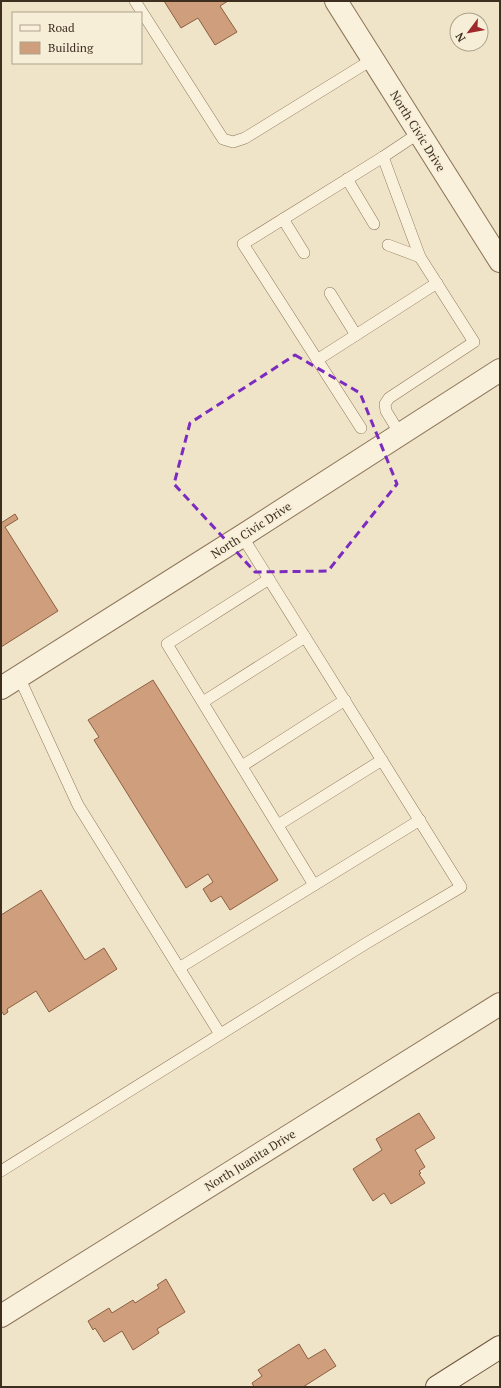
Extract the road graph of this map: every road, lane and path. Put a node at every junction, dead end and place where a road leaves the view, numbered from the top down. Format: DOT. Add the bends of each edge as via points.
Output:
graph roads {
  1 [pos="135,1"];
  2 [pos="336,1"];
  3 [pos="373,59"];
  4 [pos="420,133"];
  5 [pos="383,157"];
  6 [pos="347,179"];
  7 [pos="283,219"];
  8 [pos="374,224"];
  9 [pos="388,245"];
  10 [pos="304,253"];
  11 [pos="420,257"];
  12 [pos="500,261"];
  13 [pos="437,283"];
  14 [pos="330,293"];
  15 [pos="356,335"];
  16 [pos="317,360"];
  17 [pos="500,370"];
  18 [pos="361,428"];
  19 [pos="400,434"];
  20 [pos="242,536"];
  21 [pos="269,579"];
  22 [pos="305,637"];
  23 [pos="10,683"];
  24 [pos="344,700"];
  25 [pos="203,702"];
  26 [pos="382,760"];
  27 [pos="242,766"];
  28 [pos="420,820"];
  29 [pos="278,825"];
  30 [pos="314,885"];
  31 [pos="179,968"];
  32 [pos="500,1004"];
  33 [pos="220,1034"];
  34 [pos="1,1171"];
  35 [pos="1,1316"];
  36 [pos="500,1347"];
  37 [pos="437,1387"];
  1 -- 3 [label="lane" via="223,139 233,142 245,138"];
  2 -- 3 [label="street, North Civic Drive"];
  3 -- 4 [label="street, North Civic Drive"];
  4 -- 5 [label="lane"];
  4 -- 12 [label="street, North Civic Drive"];
  5 -- 6 [label="lane"];
  5 -- 11 [label="lane"];
  6 -- 7 [label="lane"];
  6 -- 8 [label="lane"];
  7 -- 10 [label="lane"];
  7 -- 16 [label="lane" via="243,244"];
  9 -- 11 [label="lane"];
  11 -- 13 [label="lane"];
  13 -- 15 [label="lane"];
  13 -- 19 [label="lane" via="474,342 389,398 385,404 386,411"];
  14 -- 15 [label="lane"];
  15 -- 16 [label="lane"];
  16 -- 18 [label="lane"];
  17 -- 19 [label="street, North Civic Drive"];
  19 -- 20 [label="street, North Civic Drive"];
  20 -- 21 [label="lane"];
  20 -- 23 [label="street, North Civic Drive"];
  21 -- 22 [label="lane"];
  21 -- 25 [label="lane" via="167,644"];
  22 -- 24 [label="lane"];
  22 -- 25 [label="lane"];
  23 -- 31 [label="lane" via="78,805"];
  24 -- 26 [label="lane"];
  24 -- 27 [label="lane"];
  25 -- 27 [label="lane"];
  26 -- 28 [label="lane"];
  26 -- 29 [label="lane"];
  27 -- 29 [label="lane"];
  28 -- 30 [label="lane"];
  28 -- 33 [label="lane" via="461,887"];
  29 -- 30 [label="lane"];
  30 -- 31 [label="lane"];
  31 -- 33 [label="lane"];
  32 -- 35 [label="street, North Juanita Drive"];
  33 -- 34 [label="lane"];
  36 -- 37 [label="street"];
}
